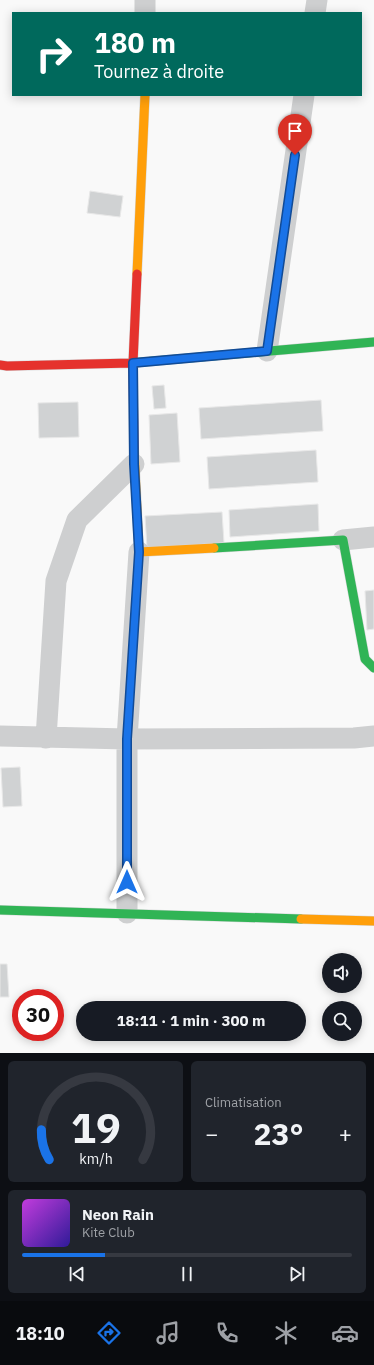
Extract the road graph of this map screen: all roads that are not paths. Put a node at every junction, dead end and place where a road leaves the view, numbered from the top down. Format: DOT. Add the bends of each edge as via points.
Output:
graph roads {
  1 [pos="145,0"];
  2 [pos="317,0"];
  3 [pos="146,12"];
  4 [pos="315,12"];
  5 [pos="145,96"];
  6 [pos="304,96"];
  7 [pos="374,342"];
  8 [pos="267,351"];
  9 [pos="133,363"];
  10 [pos="0,366"];
  11 [pos="134,464"];
  12 [pos="374,537"];
  13 [pos="343,540"];
  14 [pos="139,552"];
  15 [pos="374,668"];
  16 [pos="0,736"];
  17 [pos="374,736"];
  18 [pos="46,738"];
  19 [pos="127,739"];
  20 [pos="0,910"];
  21 [pos="127,913"];
  22 [pos="374,921"];
  1 -- 3 [label="street"];
  2 -- 4 [label="street"];
  5 -- 9 [label="street"];
  6 -- 8 [label="street"];
  7 -- 8 [label="street"];
  8 -- 9 [label="street"];
  9 -- 10 [label="street"];
  9 -- 11 [label="street"];
  11 -- 14 [label="street"];
  11 -- 18 [label="street" via="77,520 56,581"];
  12 -- 13 [label="street"];
  13 -- 14 [label="street"];
  13 -- 15 [label="street" via="365,659"];
  14 -- 19 [label="street"];
  16 -- 18 [label="street"];
  17 -- 19 [label="street"];
  18 -- 19 [label="street"];
  19 -- 21 [label="street"];
  20 -- 21 [label="street"];
  21 -- 22 [label="street"];
}
